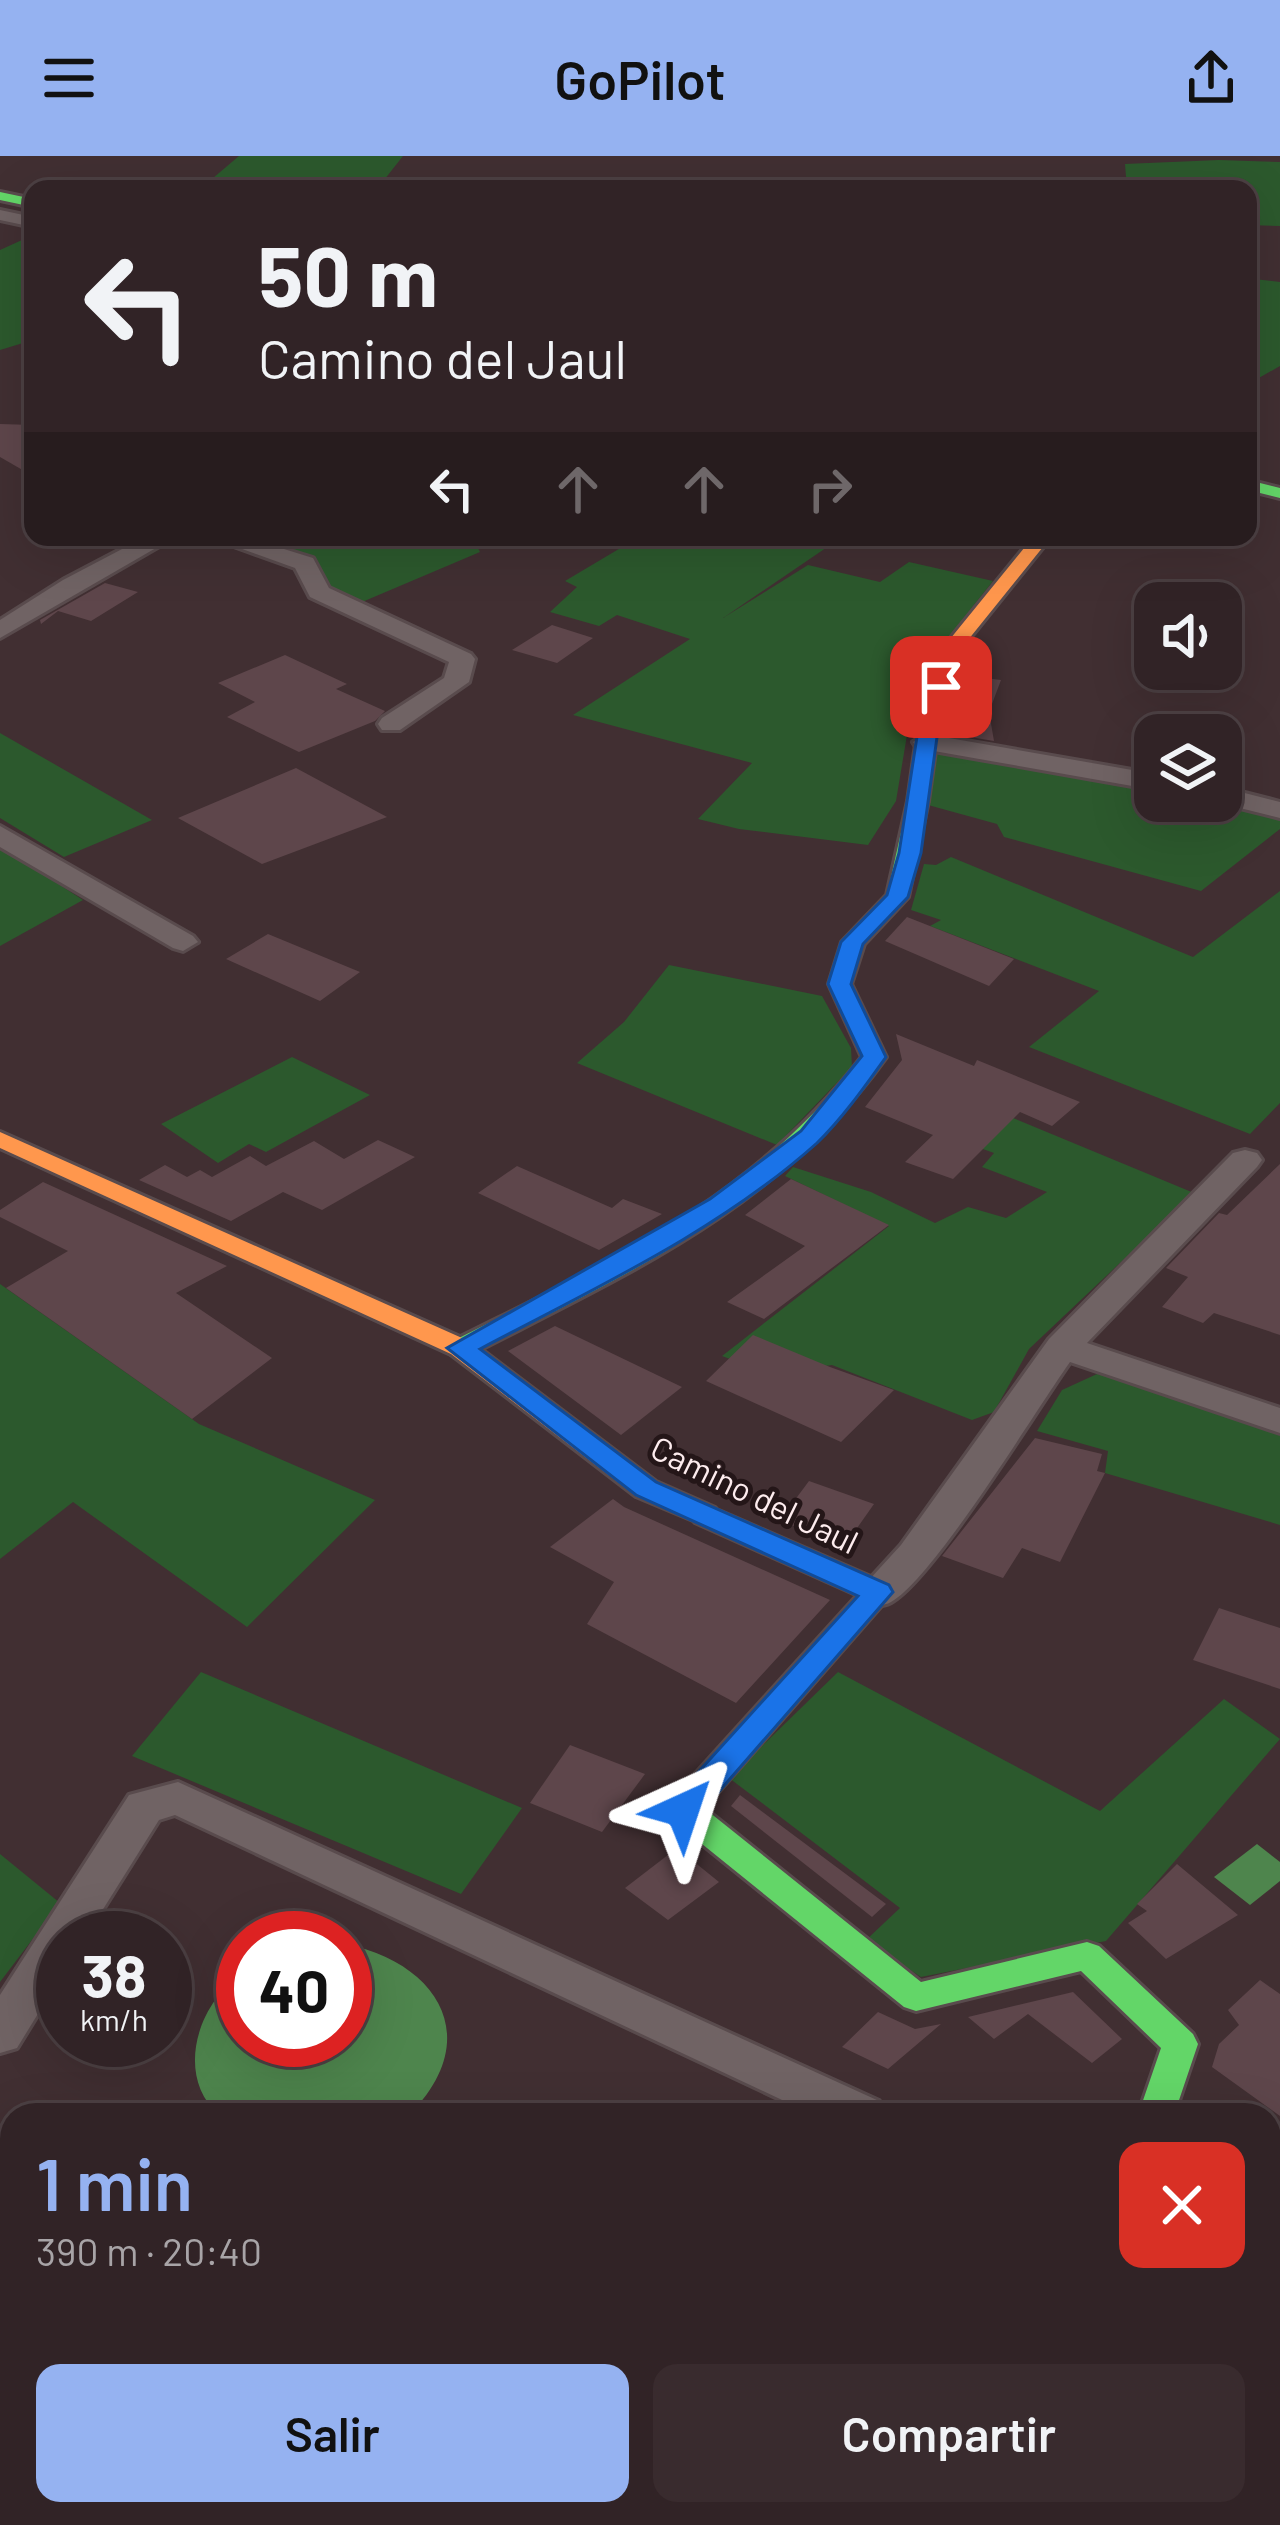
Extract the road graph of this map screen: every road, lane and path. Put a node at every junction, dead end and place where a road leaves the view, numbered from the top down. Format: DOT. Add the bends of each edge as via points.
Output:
graph roads {
  1 [pos="147,546"];
  2 [pos="250,546"];
  3 [pos="1035,546"];
  4 [pos="0,632"];
  5 [pos="391,724"];
  6 [pos="926,742"];
  7 [pos="1134,778"];
  8 [pos="1242,800"];
  9 [pos="1280,810"];
  10 [pos="0,834"];
  11 [pos="183,942"];
  12 [pos="0,1138"];
  13 [pos="1245,1160"];
  14 [pos="1062,1347"];
  15 [pos="461,1348"];
  16 [pos="1280,1421"];
  17 [pos="878,1592"];
  18 [pos="0,2034"];
  19 [pos="836,2103"];
  20 [pos="1160,2103"];
  1 -- 4 [label="street"];
  2 -- 5 [label="street" via="305,563 319,592 463,659 456,682"];
  3 -- 6 [label="main road" via="955,644"];
  6 -- 7 [label="street"];
  6 -- 15 [label="main road" via="897,897 853,942 840,984 874,1057 810,1136 719,1205"];
  8 -- 9 [label="street"];
  10 -- 11 [label="street"];
  12 -- 15 [label="main road, Camino del Jaul"];
  13 -- 14 [label="street"];
  14 -- 16 [label="street"];
  14 -- 17 [label="street" via="915,1555"];
  15 -- 17 [label="main road, Camino del Jaul" via="646,1489"];
  17 -- 20 [label="main road, Camino del Jaul" via="683,1810 916,1997 1088,1956 1180,2044"];
  18 -- 19 [label="street" via="144,1807 178,1798"];
}
